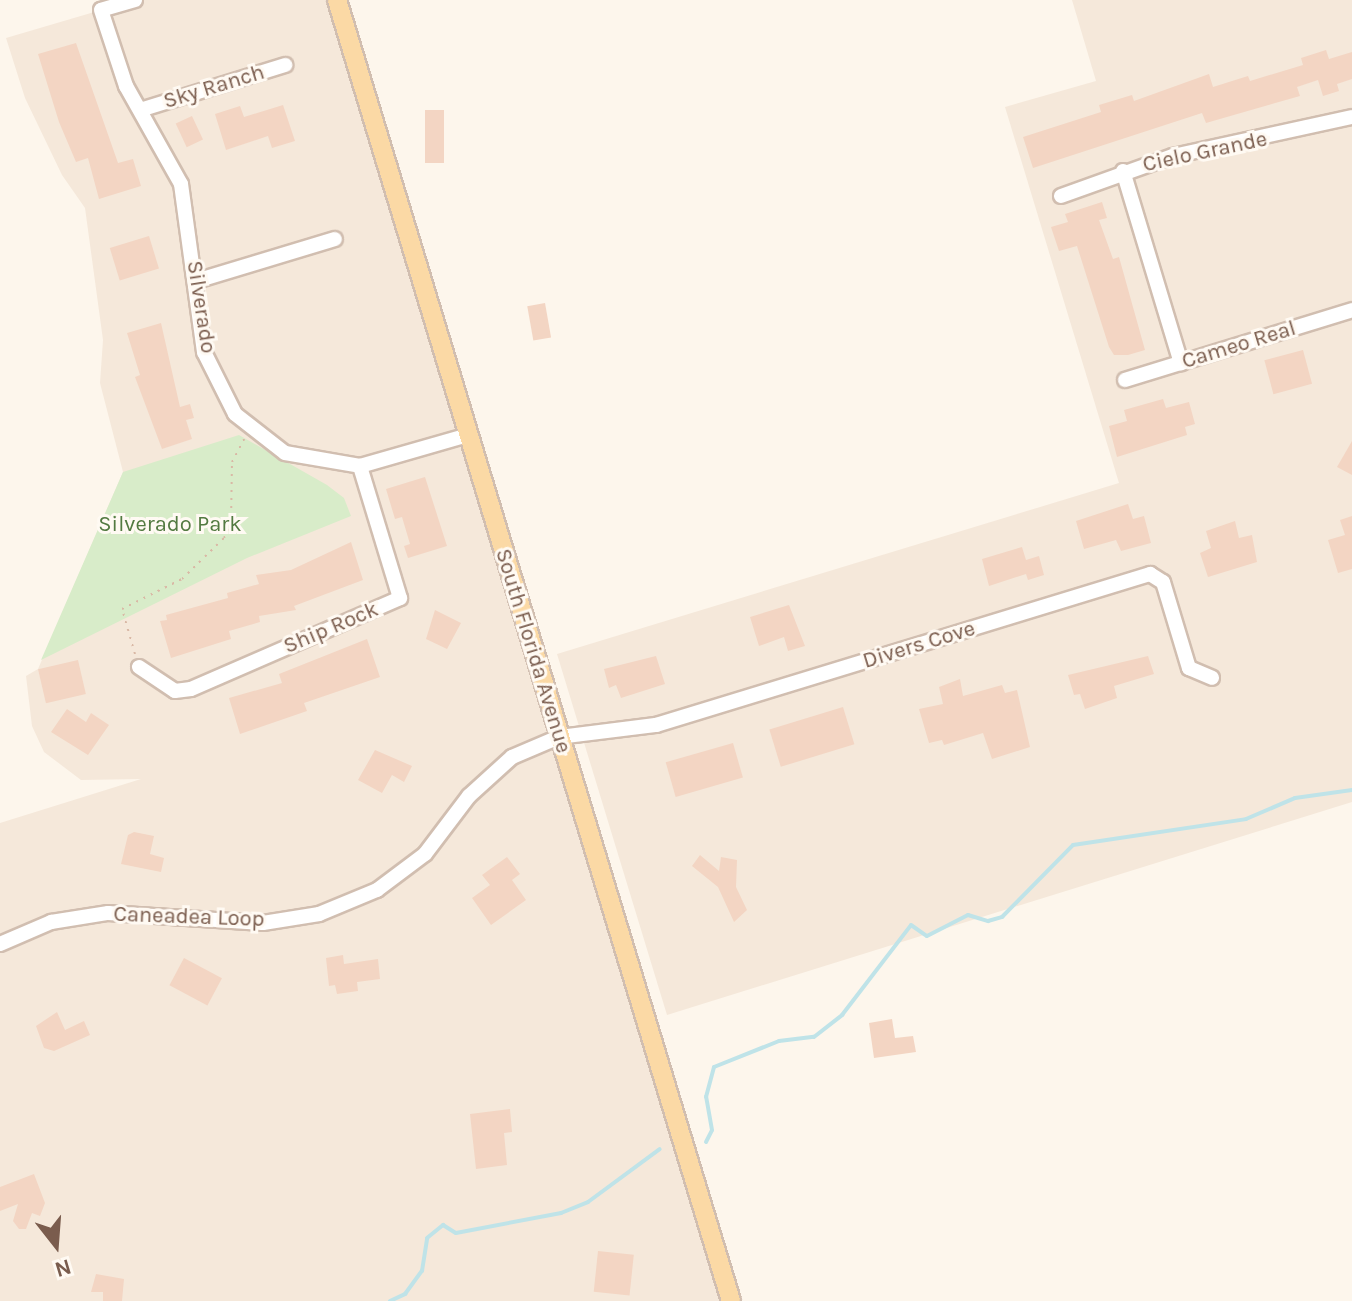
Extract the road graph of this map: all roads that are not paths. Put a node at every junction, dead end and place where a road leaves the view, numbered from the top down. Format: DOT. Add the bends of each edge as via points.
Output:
graph roads {
  1 [pos="135,0"];
  2 [pos="337,0"];
  3 [pos="285,65"];
  4 [pos="143,109"];
  5 [pos="1352,117"];
  6 [pos="1123,171"];
  7 [pos="1061,196"];
  8 [pos="335,239"];
  9 [pos="196,281"];
  10 [pos="1352,310"];
  11 [pos="1181,363"];
  12 [pos="1125,380"];
  13 [pos="468,435"];
  14 [pos="360,466"];
  15 [pos="139,667"];
  16 [pos="1212,678"];
  17 [pos="559,737"];
  18 [pos="0,944"];
  19 [pos="731,1301"];
  1 -- 4 [label="street, Silverado" via="101,10 126,86"];
  2 -- 13 [label="main road, South Florida Avenue"];
  3 -- 4 [label="street, Sky Ranch"];
  4 -- 9 [label="street, Silverado" via="181,184"];
  5 -- 6 [label="street, Cielo Grande"];
  6 -- 7 [label="street, Cielo Grande"];
  6 -- 11 [label="street"];
  8 -- 9 [label="street"];
  9 -- 14 [label="street, Silverado" via="204,352 235,414 285,453"];
  10 -- 11 [label="street, Cameo Real"];
  11 -- 12 [label="street, Cameo Real"];
  13 -- 14 [label="street, Silverado"];
  13 -- 17 [label="main road, South Florida Avenue"];
  14 -- 15 [label="street, Ship Rock" via="400,598 191,689 175,691"];
  16 -- 17 [label="street, Divers Cove" via="1189,668 1163,582 1150,574 656,725"];
  17 -- 18 [label="street, Caneadea Loop" via="512,757 469,796 425,854 389,881 319,914 263,923 108,913 51,922"];
  17 -- 19 [label="main road, South Florida Avenue"];
}
